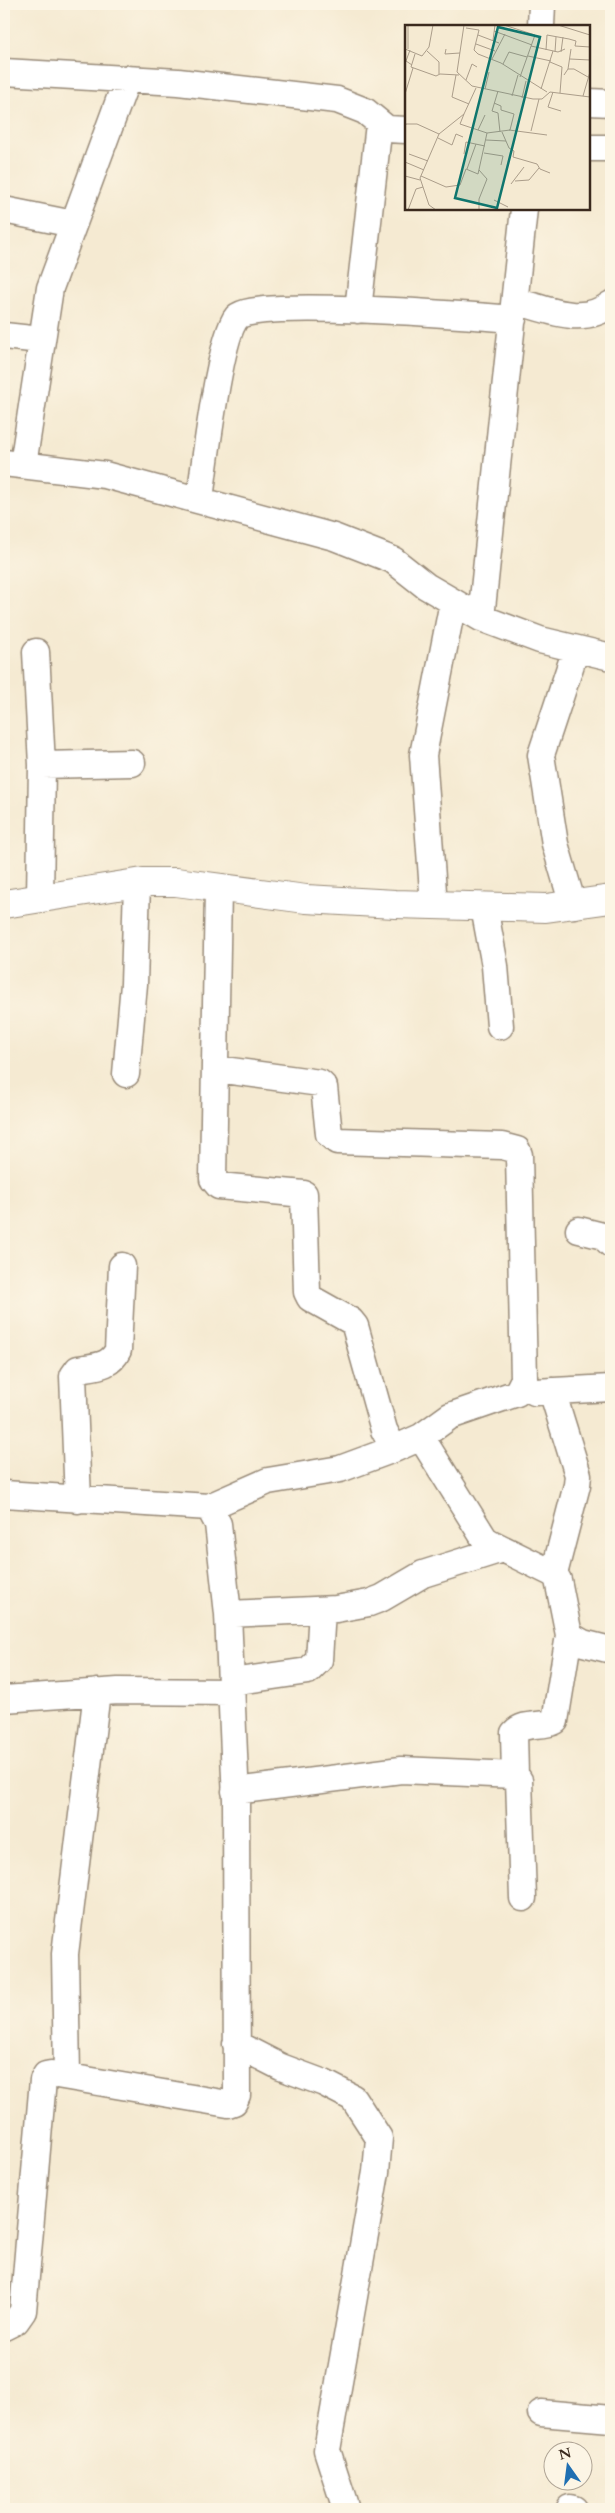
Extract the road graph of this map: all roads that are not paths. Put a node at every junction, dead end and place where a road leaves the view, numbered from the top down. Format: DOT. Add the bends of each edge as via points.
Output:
graph roads {
  1 [pos="542,4"];
  2 [pos="540,25"];
  3 [pos="4,72"];
  4 [pos="127,79"];
  5 [pos="590,102"];
  6 [pos="611,102"];
  7 [pos="379,124"];
  8 [pos="405,130"];
  9 [pos="590,148"];
  10 [pos="611,148"];
  11 [pos="4,210"];
  12 [pos="524,210"];
  13 [pos="73,224"];
  14 [pos="611,304"];
  15 [pos="358,310"];
  16 [pos="514,310"];
  17 [pos="4,336"];
  18 [pos="42,340"];
  19 [pos="13,464"];
  20 [pos="200,499"];
  21 [pos="453,602"];
  22 [pos="481,618"];
  23 [pos="576,649"];
  24 [pos="36,652"];
  25 [pos="611,657"];
  26 [pos="132,763"];
  27 [pos="42,765"];
  28 [pos="137,883"];
  29 [pos="218,889"];
  30 [pos="40,898"];
  31 [pos="611,900"];
  32 [pos="4,904"];
  33 [pos="434,905"];
  34 [pos="573,905"];
  35 [pos="484,907"];
  36 [pos="500,1026"];
  37 [pos="216,1069"];
  38 [pos="126,1074"];
  39 [pos="580,1230"];
  40 [pos="611,1244"];
  41 [pos="122,1266"];
  42 [pos="611,1388"];
  43 [pos="552,1391"];
  44 [pos="518,1393"];
  45 [pos="421,1437"];
  46 [pos="394,1450"];
  47 [pos="4,1494"];
  48 [pos="78,1500"];
  49 [pos="209,1507"];
  50 [pos="502,1549"];
  51 [pos="554,1574"];
  52 [pos="322,1610"];
  53 [pos="228,1614"];
  54 [pos="569,1635"];
  55 [pos="611,1650"];
  56 [pos="231,1687"];
  57 [pos="97,1692"];
  58 [pos="4,1699"];
  59 [pos="515,1776"];
  60 [pos="235,1791"];
  61 [pos="522,1898"];
  62 [pos="236,2044"];
  63 [pos="67,2076"];
  64 [pos="4,2327"];
  65 [pos="541,2413"];
  66 [pos="611,2419"];
  67 [pos="346,2509"];
  1 -- 2 [label="street"];
  3 -- 4 [label="street"];
  4 -- 7 [label="street" via="337,100 365,111"];
  4 -- 13 [label="street"];
  5 -- 6 [label="street"];
  7 -- 8 [label="street" via="387,129"];
  7 -- 15 [label="street"];
  9 -- 10 [label="street"];
  11 -- 13 [label="street"];
  12 -- 16 [label="street"];
  13 -- 18 [label="street" via="50,288"];
  14 -- 16 [label="street" via="594,315 580,317"];
  15 -- 16 [label="street"];
  15 -- 20 [label="street" via="261,309 237,317 228,336"];
  16 -- 22 [label="street"];
  17 -- 18 [label="street"];
  18 -- 19 [label="street"];
  19 -- 20 [label="street" via="105,475"];
  20 -- 21 [label="street" via="334,537 393,560"];
  21 -- 22 [label="street"];
  21 -- 33 [label="street" via="423,755"];
  22 -- 23 [label="street" via="540,640"];
  23 -- 25 [label="street"];
  23 -- 34 [label="street" via="541,755 554,844"];
  24 -- 27 [label="street"];
  26 -- 27 [label="street"];
  27 -- 30 [label="street"];
  28 -- 29 [label="main road" via="176,882"];
  28 -- 30 [label="main road"];
  28 -- 38 [label="street" via="134,984"];
  29 -- 33 [label="main road" via="306,899"];
  29 -- 37 [label="street"];
  30 -- 32 [label="main road"];
  31 -- 34 [label="main road"];
  33 -- 35 [label="main road"];
  34 -- 35 [label="main road"];
  35 -- 36 [label="street" via="495,966"];
  37 -- 44 [label="street" via="320,1083 324,1087 329,1134 337,1141 493,1146 517,1150 524,1379"];
  37 -- 46 [label="street" via="213,1179 219,1186 304,1194 307,1292 310,1298 355,1326 384,1430"];
  39 -- 40 [label="street" via="603,1236"];
  41 -- 48 [label="street" via="118,1350 113,1360 104,1365 78,1369 73,1376"];
  42 -- 43 [label="street"];
  43 -- 44 [label="street"];
  43 -- 51 [label="street" via="578,1475"];
  44 -- 45 [label="street" via="450,1416"];
  45 -- 46 [label="street"];
  45 -- 50 [label="street" via="484,1538"];
  46 -- 49 [label="street" via="340,1469 268,1481"];
  47 -- 48 [label="street"];
  48 -- 49 [label="street"];
  49 -- 53 [label="street" via="218,1524"];
  50 -- 51 [label="street"];
  50 -- 52 [label="street" via="423,1574 369,1603"];
  51 -- 54 [label="street"];
  52 -- 53 [label="street"];
  52 -- 56 [label="street" via="316,1665 308,1671"];
  53 -- 56 [label="street"];
  54 -- 55 [label="street" via="583,1643"];
  54 -- 59 [label="street" via="556,1721 524,1726 514,1733"];
  56 -- 57 [label="street"];
  56 -- 60 [label="street"];
  57 -- 58 [label="street"];
  57 -- 63 [label="street" via="65,1954"];
  59 -- 60 [label="street" via="401,1770"];
  59 -- 61 [label="street" via="519,1780"];
  60 -- 62 [label="street"];
  62 -- 63 [label="street" via="236,2095 234,2102 228,2104"];
  62 -- 67 [label="street" via="352,2098 379,2138 376,2172 326,2450"];
  63 -- 64 [label="street" via="51,2074 42,2080 23,2311 16,2321"];
  65 -- 66 [label="street"];
}
